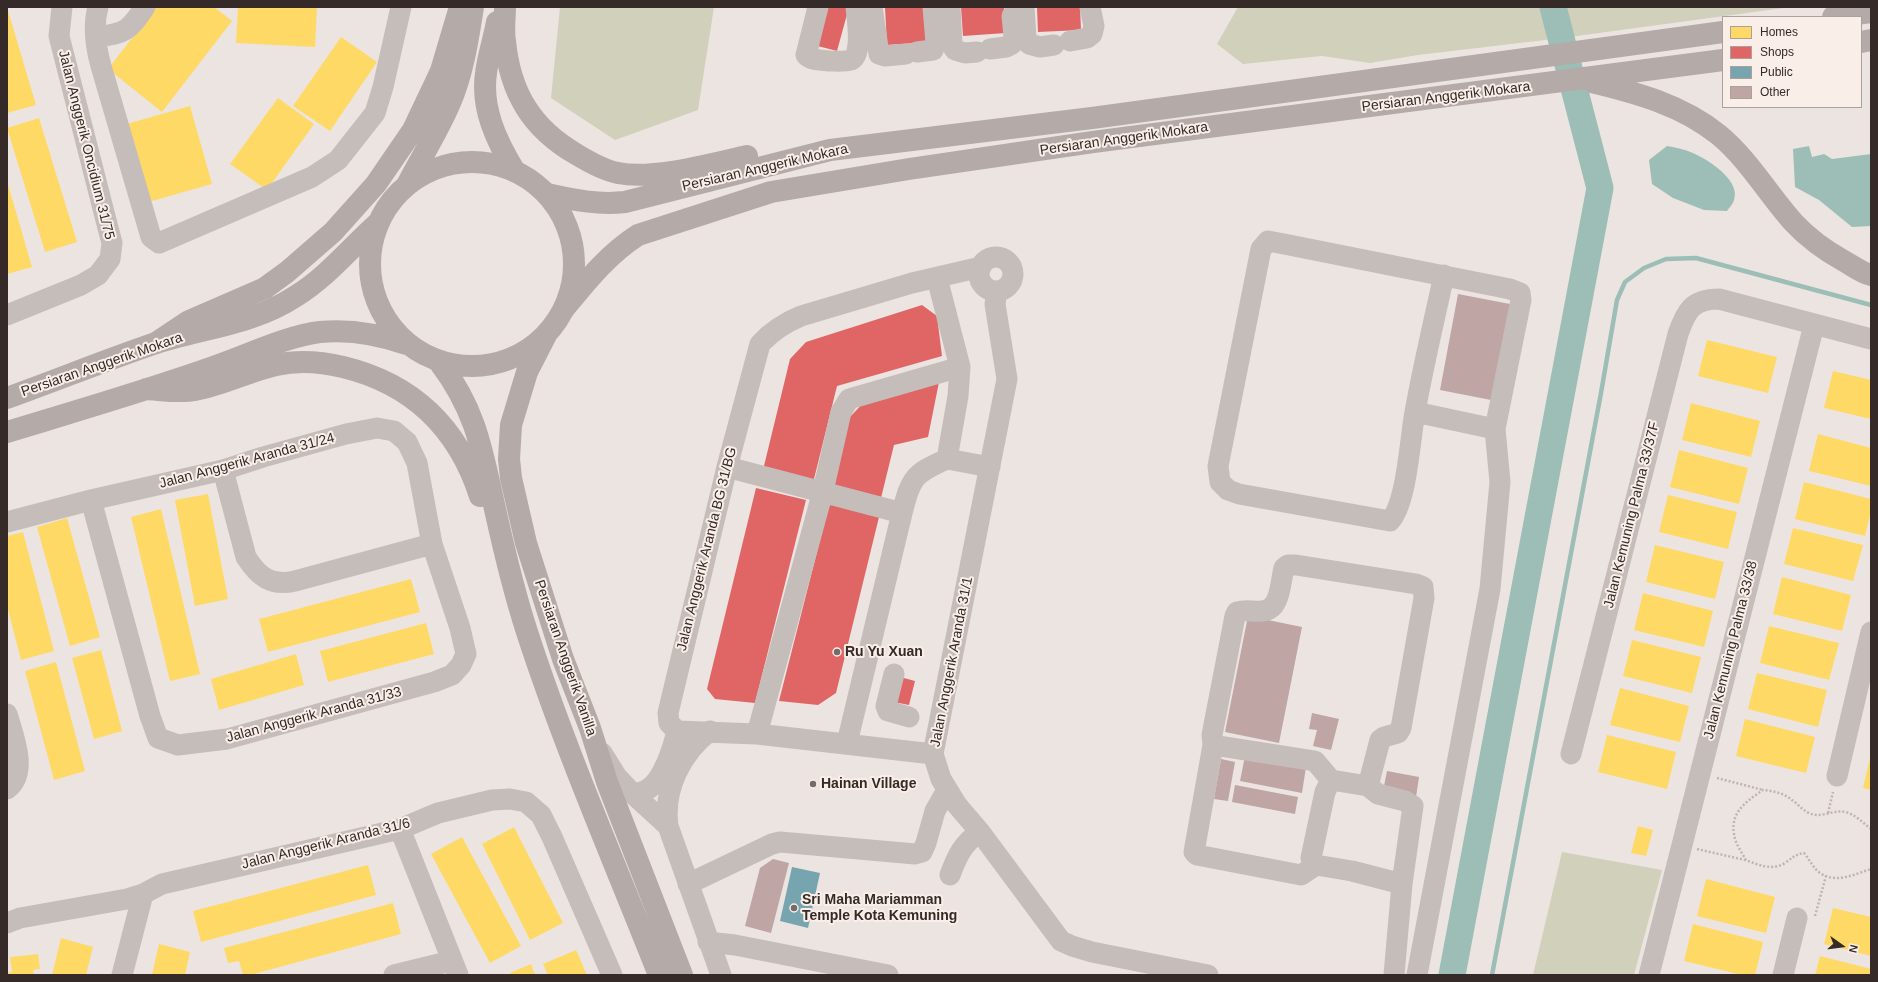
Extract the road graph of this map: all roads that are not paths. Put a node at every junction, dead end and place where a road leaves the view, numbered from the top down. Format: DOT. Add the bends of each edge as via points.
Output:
graph roads {
  1 [pos="62,7"];
  2 [pos="98,7"];
  3 [pos="145,7"];
  4 [pos="402,7"];
  5 [pos="460,7"];
  6 [pos="473,7"];
  7 [pos="501,7"];
  8 [pos="505,7"];
  9 [pos="818,7"];
  10 [pos="856,7"];
  11 [pos="872,7"];
  12 [pos="933,7"];
  13 [pos="950,7"];
  14 [pos="1011,7"];
  15 [pos="1024,7"];
  16 [pos="1090,7"];
  17 [pos="1871,12"];
  18 [pos="1841,16"];
  19 [pos="1722,32"];
  20 [pos="97,38"];
  21 [pos="1722,60"];
  22 [pos="1580,79"];
  23 [pos="830,150"];
  24 [pos="514,170"];
  25 [pos="407,185"];
  26 [pos="547,194"];
  27 [pos="379,223"];
  28 [pos="981,267"];
  29 [pos="1444,276"];
  30 [pos="1871,276"];
  31 [pos="937,278"];
  32 [pos="997,292"];
  33 [pos="564,310"];
  34 [pos="7,315"];
  35 [pos="1814,325"];
  36 [pos="546,335"];
  37 [pos="1871,339"];
  38 [pos="156,343"];
  39 [pos="407,344"];
  40 [pos="440,363"];
  41 [pos="960,367"];
  42 [pos="146,390"];
  43 [pos="7,398"];
  44 [pos="1415,412"];
  45 [pos="1495,429"];
  46 [pos="394,431"];
  47 [pos="7,432"];
  48 [pos="947,459"];
  49 [pos="727,467"];
  50 [pos="990,467"];
  51 [pos="223,470"];
  52 [pos="822,491"];
  53 [pos="91,500"];
  54 [pos="902,513"];
  55 [pos="7,522"];
  56 [pos="432,544"];
  57 [pos="504,549"];
  58 [pos="1871,632"];
  59 [pos="861,682"];
  60 [pos="7,714"];
  61 [pos="909,717"];
  62 [pos="590,728"];
  63 [pos="677,731"];
  64 [pos="710,731"];
  65 [pos="757,734"];
  66 [pos="847,743"];
  67 [pos="1212,744"];
  68 [pos="934,754"];
  69 [pos="1571,754"];
  70 [pos="1837,776"];
  71 [pos="1331,780"];
  72 [pos="1368,786"];
  73 [pos="7,789"];
  74 [pos="946,790"];
  75 [pos="633,794"];
  76 [pos="668,826"];
  77 [pos="400,829"];
  78 [pos="980,832"];
  79 [pos="1316,865"];
  80 [pos="950,874"];
  81 [pos="688,884"];
  82 [pos="1402,884"];
  83 [pos="143,894"];
  84 [pos="1797,918"];
  85 [pos="7,923"];
  86 [pos="708,942"];
  87 [pos="455,968"];
  88 [pos="122,975"];
  89 [pos="394,975"];
  90 [pos="612,975"];
  91 [pos="659,975"];
  92 [pos="682,975"];
  93 [pos="721,975"];
  94 [pos="888,975"];
  95 [pos="1208,975"];
  96 [pos="1394,975"];
  97 [pos="1416,975"];
  98 [pos="1648,975"];
  99 [pos="1783,975"];
  1 -- 34 [label="street, Jalan Anggerik Oncidium 31/75" via="59,36 112,243 110,259 98,275 81,285"];
  2 -- 20 [label="street"];
  3 -- 20 [label="street" via="131,28 115,35"];
  4 -- 20 [label="street" via="375,113 338,160 312,177 159,243 150,237 100,66"];
  5 -- 38 [label="main road" via="441,71 413,130 376,184 333,232 265,288 190,320"];
  6 -- 25 [label="main road" via="459,78 450,103"];
  7 -- 24 [label="main road" via="486,74 486,94 488,112 498,143"];
  8 -- 23 [label="main road" via="504,40 510,67 515,86 530,116 555,140 593,164 618,173 643,174 771,151"];
  9 -- 10 [label="street" via="806,55 814,59 842,61 852,60 857,54"];
  11 -- 12 [label="street" via="879,54 885,56 933,50 936,43"];
  13 -- 14 [label="street" via="952,45 955,50 965,53 1012,44 1014,36"];
  15 -- 16 [label="street" via="1026,39 1029,44 1040,47 1087,38 1092,34 1094,26"];
  17 -- 18 [label="main road"];
  19 -- 23 [label="main road, Persiaran Anggerik Mokara"];
  21 -- 22 [label="main road, Persiaran Anggerik Mokara"];
  22 -- 30 [label="main road" via="1669,105 1693,117 1719,136 1748,164 1794,223 1826,250"];
  22 -- 33 [label="main road, Persiaran Anggerik Mokara" via="1093,142 771,192 638,235 601,265"];
  23 -- 26 [label="main road, Persiaran Anggerik Mokara" via="625,202 606,204"];
  24 -- 25 [label="main road" via="487,162 458,162 431,170"];
  24 -- 26 [label="main road" via="526,176"];
  25 -- 27 [label="main road" via="389,204"];
  26 -- 33 [label="main road" via="560,211 569,231 574,253 574,275"];
  27 -- 38 [label="main road, Persiaran Anggerik Mokara" via="316,282 267,312 240,322"];
  27 -- 39 [label="main road" via="372,244 372,288 384,316"];
  28 -- 31 [label="street, Jalan Anggerik Aranda BG 31/BG"];
  28 -- 32 [label="street" via="979,273 982,284"];
  28 -- 32 [label="street" via="994,258 1009,263 1013,273 1011,283"];
  29 -- 44 [label="street"];
  29 -- 44 [label="street" via="1268,241 1261,249 1218,466 1220,482 1228,490 1239,494 1390,521 1396,514 1402,494"];
  29 -- 45 [label="street" via="1510,288 1520,293 1521,300"];
  31 -- 41 [label="street"];
  31 -- 49 [label="street, Jalan Anggerik Aranda BG 31/BG" via="801,316 771,332 760,344 755,356"];
  32 -- 50 [label="street, Jalan Anggerik Aranda 31/1" via="995,304 1007,379"];
  33 -- 36 [label="main road"];
  35 -- 37 [label="street"];
  35 -- 69 [label="street, Jalan Kemuning Palma 33/37F" via="1719,299 1704,299 1690,308 1685,315"];
  35 -- 98 [label="street, Jalan Kemuning Palma 33/38"];
  36 -- 40 [label="main road" via="514,358 491,365 467,367"];
  36 -- 62 [label="main road, Persiaran Anggerik Vanilla" via="527,372 511,425 511,478 526,543 563,659"];
  38 -- 43 [label="main road, Persiaran Anggerik Mokara"];
  39 -- 40 [label="main road"];
  39 -- 42 [label="main road" via="365,333 318,332 280,342"];
  40 -- 57 [label="main road, Persiaran Anggerik Vanilla" via="454,381 473,420"];
  41 -- 48 [label="street" via="958,396"];
  41 -- 52 [label="street" via="849,399 841,412"];
  42 -- 47 [label="main road"];
  42 -- 57 [label="main road" via="194,390 278,364 315,362 351,369 383,380 409,395 430,413 463,454"];
  44 -- 45 [label="street"];
  45 -- 97 [label="street" via="1500,482 1490,589"];
  46 -- 51 [label="street, Jalan Anggerik Aranda 31/24" via="377,428 346,434"];
  46 -- 56 [label="street, Jalan Anggerik Aranda 31/33" via="407,442 417,463"];
  48 -- 50 [label="street"];
  48 -- 54 [label="street" via="931,466 912,482"];
  49 -- 52 [label="street"];
  49 -- 63 [label="street, Jalan Anggerik Aranda BG 31/BG" via="670,700 669,723"];
  50 -- 68 [label="street, Jalan Anggerik Aranda 31/1"];
  51 -- 53 [label="street, Jalan Anggerik Aranda 31/24"];
  51 -- 56 [label="street" via="246,557 263,576 275,582 283,584"];
  52 -- 54 [label="street"];
  52 -- 65 [label="street"];
  53 -- 55 [label="street, Jalan Anggerik Aranda 31/24"];
  53 -- 56 [label="street, Jalan Anggerik Aranda 31/33" via="155,731 158,738 178,745 227,739 264,730 452,675 466,654"];
  54 -- 59 [label="street"];
  57 -- 91 [label="main road, Persiaran Anggerik Vanilla" via="526,631 551,703"];
  58 -- 70 [label="street"];
  59 -- 61 [label="street" via="892,681 886,706 888,711"];
  59 -- 66 [label="street"];
  60 -- 73 [label="street" via="18,761 12,785"];
  62 -- 75 [label="street" via="617,777"];
  62 -- 92 [label="main road, Persiaran Anggerik Vanilla" via="609,789"];
  63 -- 64 [label="street"];
  63 -- 75 [label="street" via="671,753 656,782 648,789"];
  64 -- 65 [label="street"];
  64 -- 76 [label="street" via="696,742 678,769 667,803"];
  65 -- 66 [label="street"];
  66 -- 68 [label="street"];
  67 -- 71 [label="street" via="1315,761"];
  67 -- 72 [label="street" via="1235,616 1237,612 1271,610 1276,605 1284,568 1296,565 1416,584 1423,587 1424,598 1401,728 1398,733 1380,740"];
  67 -- 79 [label="street" via="1194,852 1197,855 1301,876"];
  68 -- 74 [label="street, Jalan Anggerik Aranda 31/1" via="937,770"];
  71 -- 72 [label="street"];
  71 -- 79 [label="street" via="1325,792 1311,858"];
  72 -- 82 [label="street" via="1378,794 1405,800 1413,806"];
  74 -- 78 [label="street, Jalan Anggerik Aranda 31/1"];
  74 -- 81 [label="street" via="935,811 922,852 915,854 780,842"];
  75 -- 76 [label="street"];
  76 -- 81 [label="street"];
  77 -- 83 [label="street, Jalan Anggerik Aranda 31/6" via="162,884"];
  77 -- 87 [label="street"];
  77 -- 90 [label="street, Jalan Anggerik Aranda 31/6" via="438,813 492,800 518,800 534,807 552,837"];
  78 -- 80 [label="street" via="968,840 961,849"];
  78 -- 95 [label="street, Jalan Anggerik Aranda 31/1" via="1062,941 1092,952"];
  79 -- 82 [label="street"];
  81 -- 86 [label="street"];
  82 -- 96 [label="street"];
  83 -- 85 [label="street, Jalan Anggerik Aranda 31/6" via="20,918"];
  83 -- 88 [label="street"];
  84 -- 99 [label="street"];
  86 -- 93 [label="street"];
  86 -- 94 [label="street"];
  87 -- 89 [label="street"];
}
